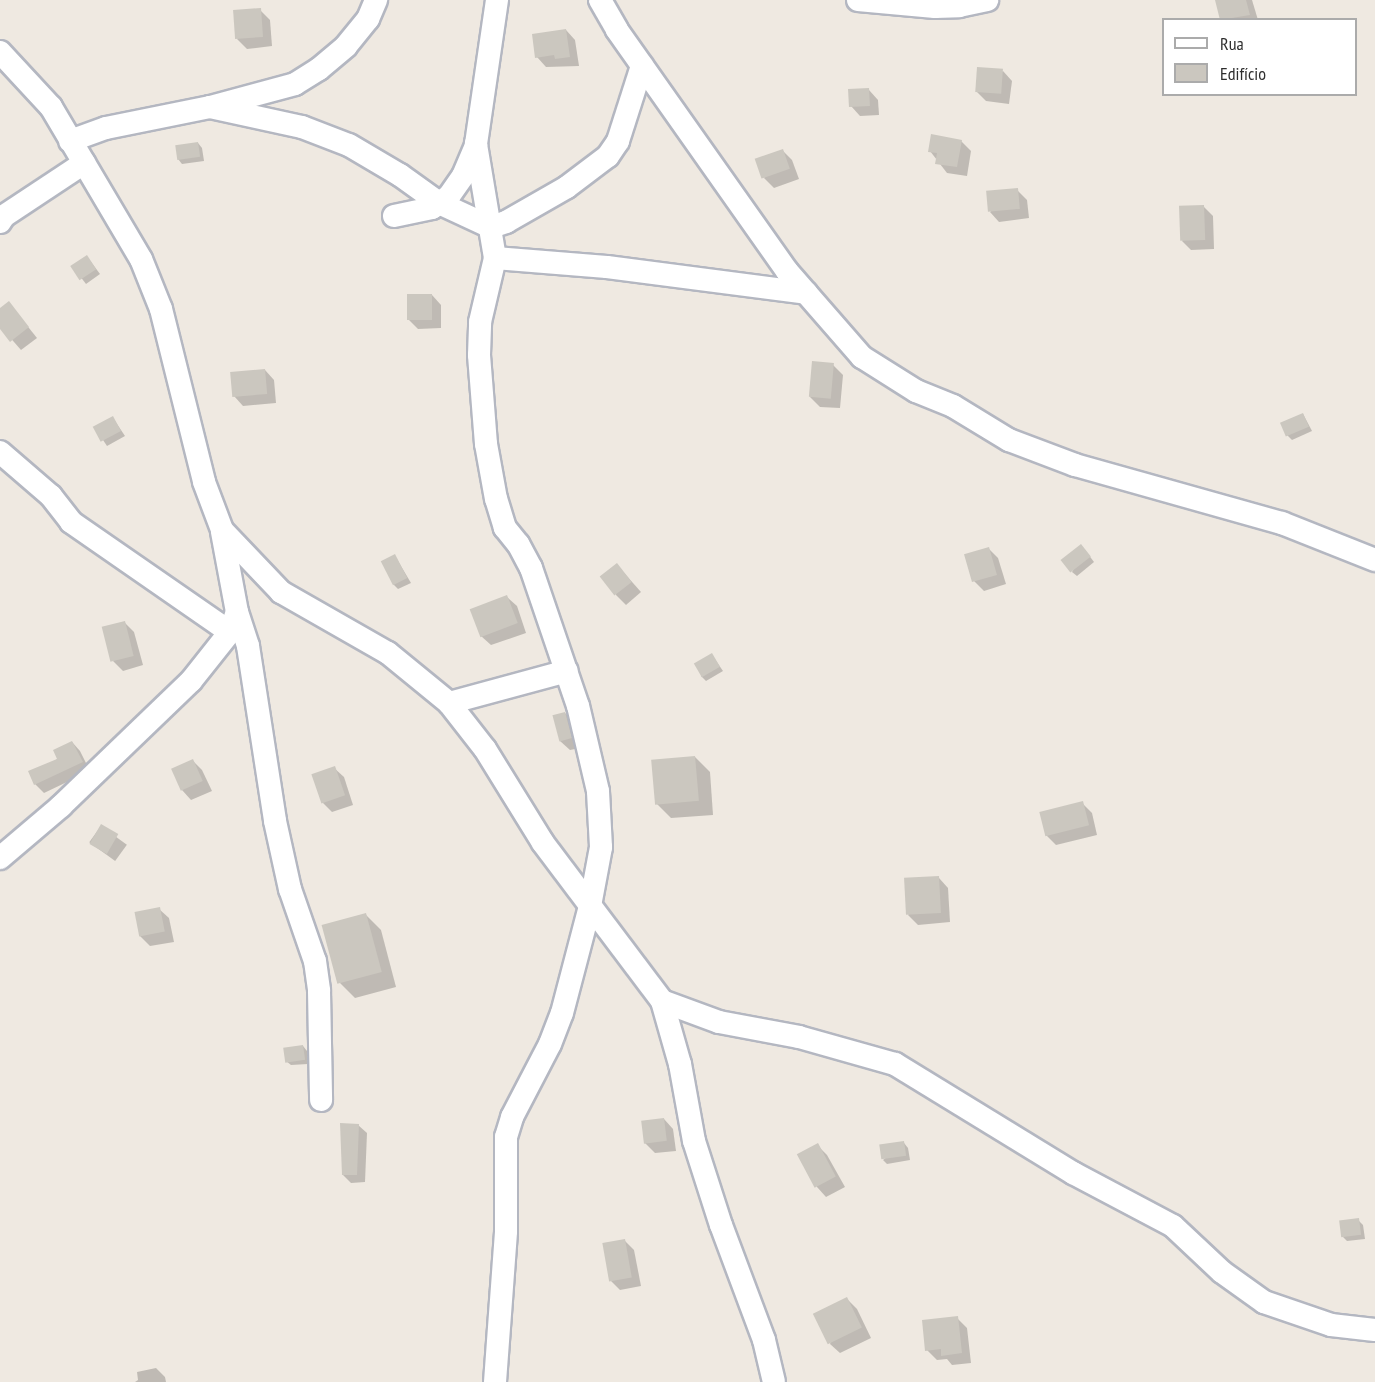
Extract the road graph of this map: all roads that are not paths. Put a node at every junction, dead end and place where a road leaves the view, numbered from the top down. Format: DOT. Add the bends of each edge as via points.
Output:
graph roads {
  1 [pos="376,0"];
  2 [pos="497,0"];
  3 [pos="600,0"];
  4 [pos="858,0"];
  5 [pos="987,0"];
  6 [pos="905,3"];
  7 [pos="0,52"];
  8 [pos="642,66"];
  9 [pos="210,107"];
  10 [pos="70,141"];
  11 [pos="476,144"];
  12 [pos="84,163"];
  13 [pos="439,203"];
  14 [pos="394,216"];
  15 [pos="0,222"];
  16 [pos="491,227"];
  17 [pos="495,258"];
  18 [pos="806,294"];
  19 [pos="0,452"];
  20 [pos="222,530"];
  21 [pos="1375,560"];
  22 [pos="234,622"];
  23 [pos="567,671"];
  24 [pos="449,703"];
  25 [pos="0,858"];
  26 [pos="590,906"];
  27 [pos="662,1001"];
  28 [pos="321,1100"];
  29 [pos="1375,1330"];
  30 [pos="495,1382"];
  31 [pos="774,1382"];
  1 -- 9 [label="street" via="368,19 319,69 295,84"];
  2 -- 11 [label="street"];
  3 -- 8 [label="street"];
  4 -- 6 [label="street"];
  5 -- 6 [label="street" via="959,6"];
  7 -- 10 [label="street" via="51,107"];
  8 -- 16 [label="street" via="618,141 608,156 567,187"];
  8 -- 18 [label="street"];
  9 -- 10 [label="street" via="106,128"];
  9 -- 13 [label="street" via="302,127 349,145"];
  10 -- 12 [label="street"];
  11 -- 13 [label="street" via="463,176"];
  11 -- 16 [label="street"];
  12 -- 15 [label="street"];
  12 -- 20 [label="street" via="154,290 204,482"];
  13 -- 14 [label="street" via="419,213"];
  13 -- 16 [label="street"];
  16 -- 17 [label="street"];
  17 -- 18 [label="street" via="607,267"];
  17 -- 23 [label="street" via="480,322 486,444 505,528 531,568"];
  18 -- 21 [label="street" via="861,357 1009,440 1075,465 1282,523"];
  19 -- 22 [label="street" via="51,496 71,522"];
  20 -- 22 [label="street"];
  20 -- 24 [label="street" via="281,592 388,653"];
  22 -- 25 [label="street" via="190,681 61,806"];
  22 -- 28 [label="street" via="248,646 280,844 290,889 315,961"];
  23 -- 24 [label="street"];
  23 -- 26 [label="street" via="598,791 601,847"];
  24 -- 26 [label="street" via="485,748 543,843"];
  26 -- 27 [label="street"];
  26 -- 30 [label="street" via="562,1013 506,1137 506,1231"];
  27 -- 29 [label="street" via="719,1022 799,1037 895,1064 1073,1173 1173,1226 1222,1272 1264,1302 1331,1325"];
  27 -- 31 [label="street" via="680,1064 694,1141 764,1340"];
}
